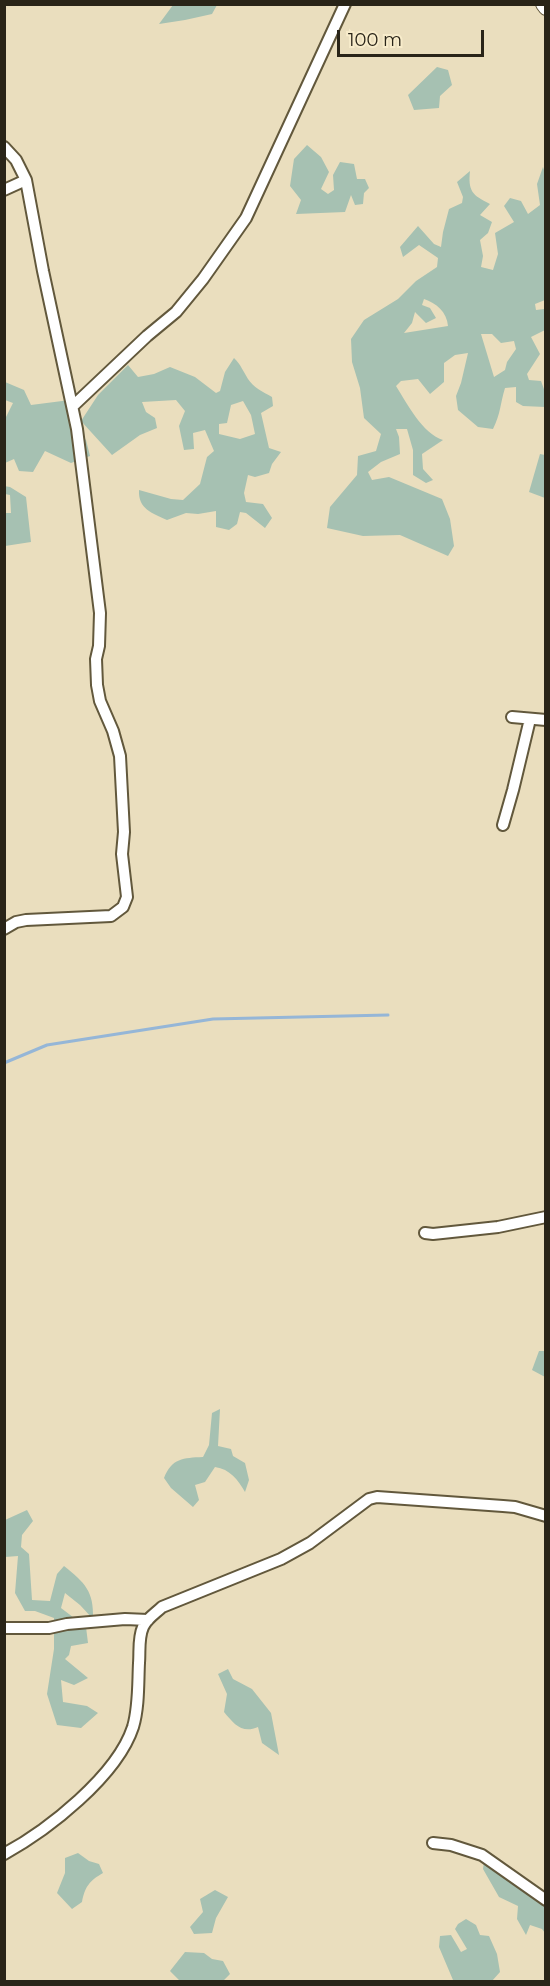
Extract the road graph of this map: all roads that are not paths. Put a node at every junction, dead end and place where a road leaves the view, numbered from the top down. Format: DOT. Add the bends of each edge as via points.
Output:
graph roads {
  1 [pos="345,4"];
  2 [pos="4,147"];
  3 [pos="26,180"];
  4 [pos="4,190"];
  5 [pos="73,406"];
  6 [pos="512,717"];
  7 [pos="530,719"];
  8 [pos="546,720"];
  9 [pos="503,825"];
  10 [pos="4,929"];
  11 [pos="546,1217"];
  12 [pos="425,1233"];
  13 [pos="546,1516"];
  14 [pos="148,1620"];
  15 [pos="4,1628"];
  16 [pos="433,1842"];
  17 [pos="4,1854"];
  18 [pos="546,1900"];
  1 -- 5 [label="street" via="246,218 176,312"];
  2 -- 3 [label="street"];
  3 -- 4 [label="street"];
  3 -- 5 [label="street"];
  5 -- 10 [label="street" via="100,613 97,685 120,756 127,897 123,907 111,916 26,920"];
  6 -- 7 [label="street"];
  7 -- 8 [label="street"];
  7 -- 9 [label="street"];
  11 -- 12 [label="street" via="498,1227"];
  13 -- 14 [label="street" via="515,1507 369,1499 295,1552 162,1607"];
  14 -- 15 [label="street" via="125,1618 49,1628"];
  14 -- 17 [label="street" via="139,1645 133,1727 120,1750 102,1775 62,1815"];
  16 -- 18 [label="street" via="482,1855"];
}
